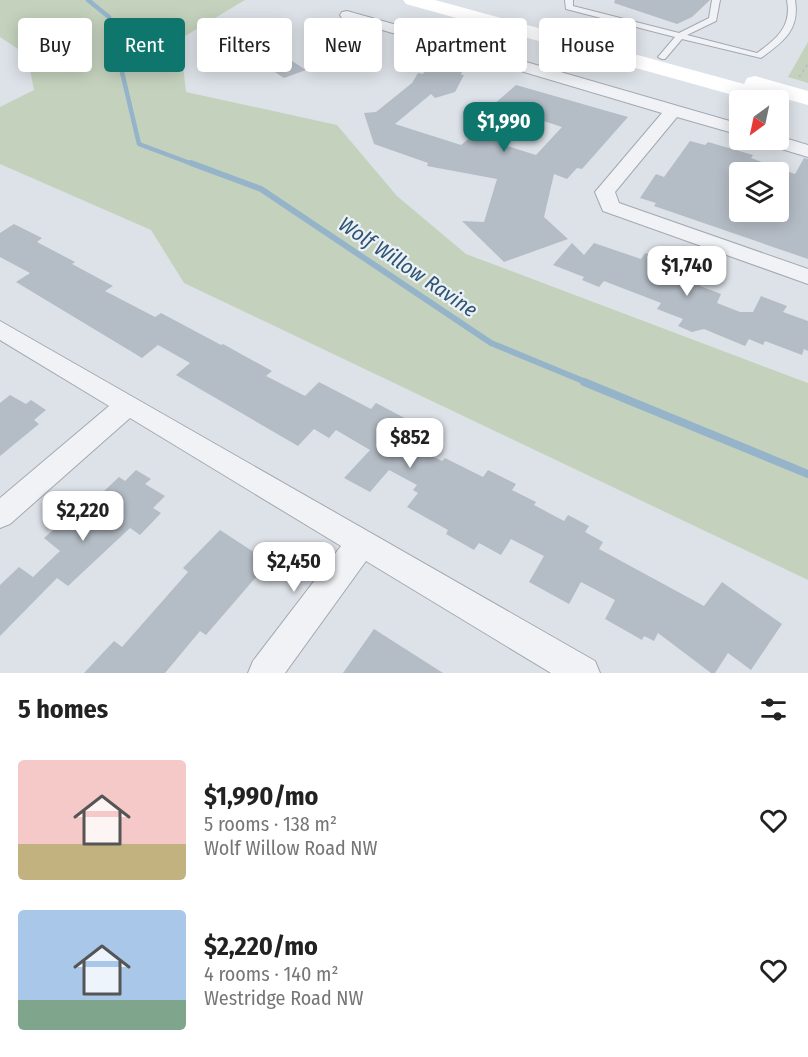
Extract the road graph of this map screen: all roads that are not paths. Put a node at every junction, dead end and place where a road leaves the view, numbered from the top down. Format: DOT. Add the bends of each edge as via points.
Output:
graph roads {
  1 [pos="413,0"];
  2 [pos="456,0"];
  3 [pos="569,0"];
  4 [pos="716,0"];
  5 [pos="791,0"];
  6 [pos="494,12"];
  7 [pos="347,15"];
  8 [pos="487,18"];
  9 [pos="394,28"];
  10 [pos="680,36"];
  11 [pos="662,57"];
  12 [pos="527,67"];
  13 [pos="742,90"];
  14 [pos="805,96"];
  15 [pos="789,99"];
  16 [pos="673,110"];
  17 [pos="729,127"];
  18 [pos="789,145"];
  19 [pos="808,151"];
  20 [pos="808,277"];
  21 [pos="0,329"];
  22 [pos="128,405"];
  23 [pos="0,515"];
  24 [pos="362,542"];
  25 [pos="265,673"];
  26 [pos="584,673"];
  1 -- 6 [label="street"];
  2 -- 6 [label="street"];
  3 -- 10 [label="lane" via="569,7"];
  4 -- 10 [label="lane" via="713,19"];
  5 -- 10 [label="lane" via="795,13 786,34 758,56"];
  6 -- 8 [label="street"];
  6 -- 11 [label="street"];
  6 -- 13 [label="street"];
  7 -- 9 [label="street"];
  10 -- 11 [label="lane"];
  11 -- 14 [label="street"];
  12 -- 16 [label="street"];
  14 -- 15 [label="street"];
  16 -- 17 [label="street"];
  16 -- 20 [label="street" via="605,192 610,207"];
  18 -- 19 [label="street"];
  21 -- 22 [label="street"];
  22 -- 23 [label="street"];
  22 -- 24 [label="street"];
  24 -- 25 [label="street"];
  24 -- 26 [label="street"];
}
